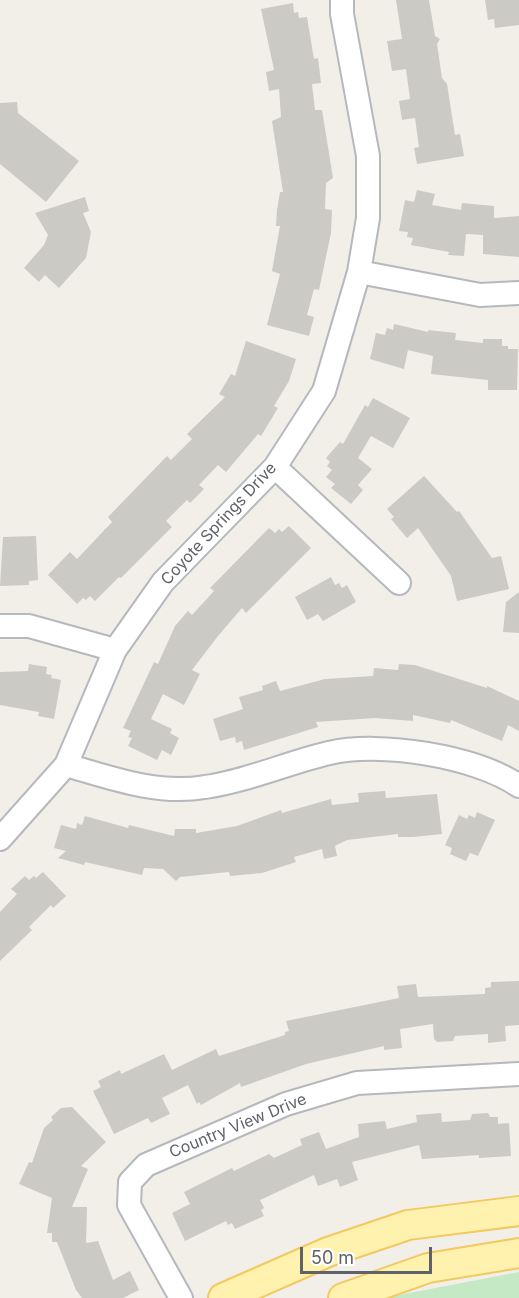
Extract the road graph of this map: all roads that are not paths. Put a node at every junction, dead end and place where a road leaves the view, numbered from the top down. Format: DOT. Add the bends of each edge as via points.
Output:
graph roads {
  1 [pos="342,0"];
  2 [pos="359,273"];
  3 [pos="519,293"];
  4 [pos="275,467"];
  5 [pos="399,583"];
  6 [pos="0,626"];
  7 [pos="115,650"];
  8 [pos="66,765"];
  9 [pos="519,786"];
  10 [pos="0,839"];
  11 [pos="519,1074"];
  12 [pos="519,1211"];
  13 [pos="519,1253"];
  14 [pos="181,1298"];
  15 [pos="223,1298"];
  16 [pos="343,1298"];
  1 -- 2 [label="street, Coyote Springs Drive" via="368,156 368,218"];
  2 -- 3 [label="street" via="480,295"];
  2 -- 4 [label="street, Coyote Springs Drive" via="324,391"];
  4 -- 5 [label="street"];
  4 -- 7 [label="street, Coyote Springs Drive" via="163,582"];
  6 -- 7 [label="street" via="29,626"];
  7 -- 8 [label="street, Coyote Springs Drive"];
  8 -- 9 [label="street" via="142,787 204,788 331,753 383,749 452,759 506,777"];
  8 -- 10 [label="street, Coyote Springs Drive"];
  11 -- 14 [label="street, Country View Drive" via="357,1083 286,1104 146,1165 129,1182 129,1205"];
  12 -- 15 [label="main road" via="408,1225 328,1252"];
  13 -- 16 [label="main road" via="429,1268"];
}
